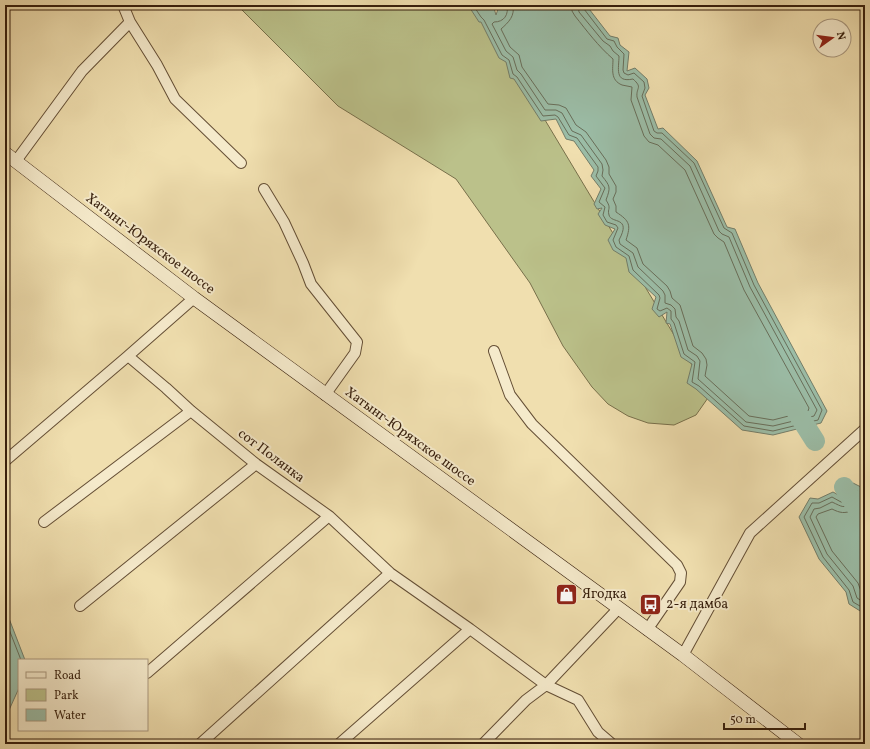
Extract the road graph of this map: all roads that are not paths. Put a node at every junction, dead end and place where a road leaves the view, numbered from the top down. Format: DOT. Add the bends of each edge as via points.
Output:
graph roads {
  1 [pos="123,5"];
  2 [pos="130,22"];
  3 [pos="5,153"];
  4 [pos="16,162"];
  5 [pos="241,163"];
  6 [pos="264,189"];
  7 [pos="194,298"];
  8 [pos="494,351"];
  9 [pos="128,356"];
  10 [pos="325,395"];
  11 [pos="191,411"];
  12 [pos="865,429"];
  13 [pos="5,461"];
  14 [pos="256,464"];
  15 [pos="329,516"];
  16 [pos="44,522"];
  17 [pos="390,573"];
  18 [pos="80,606"];
  19 [pos="618,609"];
  20 [pos="470,629"];
  21 [pos="647,630"];
  22 [pos="683,655"];
  23 [pos="148,672"];
  24 [pos="546,685"];
  25 [pos="200,744"];
  26 [pos="339,744"];
  27 [pos="483,744"];
  28 [pos="612,744"];
  29 [pos="798,744"];
  1 -- 2 [label="street"];
  2 -- 4 [label="street" via="82,71"];
  2 -- 5 [label="street" via="175,99"];
  3 -- 4 [label="main road, Хатынг-Юряхское шоссе"];
  4 -- 7 [label="main road, Хатынг-Юряхское шоссе"];
  6 -- 10 [label="street" via="284,222 311,284 357,342 355,353"];
  7 -- 9 [label="street"];
  7 -- 10 [label="main road, Хатынг-Юряхское шоссе"];
  8 -- 21 [label="street" via="510,395 532,424 676,565 681,573 680,582"];
  9 -- 11 [label="street, сот Полянка"];
  9 -- 13 [label="street"];
  10 -- 19 [label="main road, Хатынг-Юряхское шоссе"];
  11 -- 14 [label="street, сот Полянка"];
  11 -- 16 [label="street"];
  12 -- 22 [label="street" via="750,533"];
  14 -- 15 [label="street, сот Полянка"];
  14 -- 18 [label="street"];
  15 -- 17 [label="street, сот Полянка"];
  15 -- 23 [label="street"];
  17 -- 20 [label="street, сот Полянка"];
  17 -- 25 [label="street"];
  19 -- 21 [label="main road, Хатынг-Юряхское шоссе"];
  19 -- 24 [label="street"];
  20 -- 24 [label="street, сот Полянка"];
  20 -- 26 [label="street"];
  21 -- 22 [label="main road, Хатынг-Юряхское шоссе"];
  22 -- 29 [label="main road, Хатынг-Юряхское шоссе"];
  24 -- 27 [label="street" via="526,700"];
  24 -- 28 [label="street, сот Полянка" via="578,700 598,732"];
}
